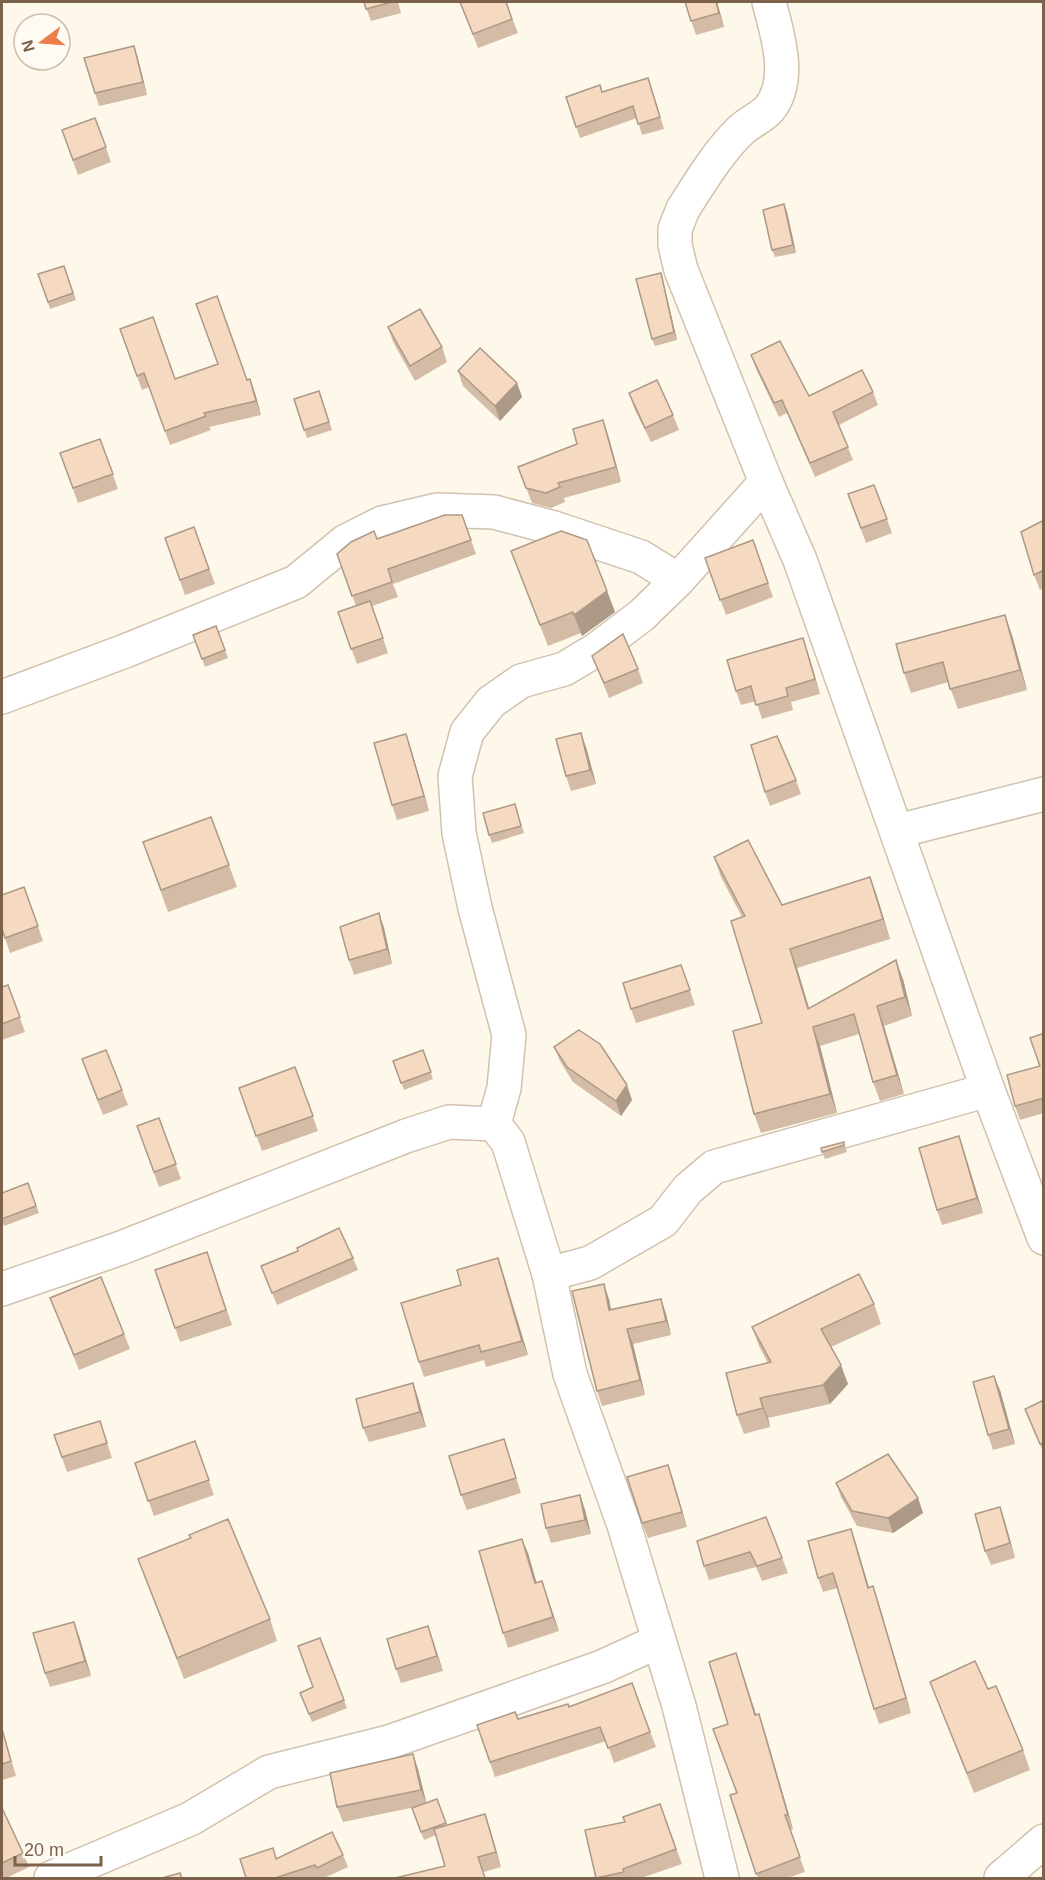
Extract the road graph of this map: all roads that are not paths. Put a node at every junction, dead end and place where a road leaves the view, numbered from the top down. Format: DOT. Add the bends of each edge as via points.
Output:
graph roads {
  1 [pos="769,2"];
  2 [pos="766,482"];
  3 [pos="678,580"];
  4 [pos="2,697"];
  5 [pos="1044,794"];
  6 [pos="898,831"];
  7 [pos="988,1090"];
  8 [pos="494,1124"];
  9 [pos="1044,1238"];
  10 [pos="549,1274"];
  11 [pos="2,1289"];
  12 [pos="659,1641"];
  13 [pos="1044,1841"];
  14 [pos="51,1878"];
  15 [pos="722,1878"];
  16 [pos="1000,1878"];
  1 -- 2 [label="street" via="781,57 775,98 768,111 741,130 693,193 677,220 675,245 697,313"];
  2 -- 3 [label="street"];
  2 -- 6 [label="street" via="800,560"];
  3 -- 4 [label="street" via="641,557 555,528 494,512 437,510 382,523 346,541 296,582"];
  3 -- 8 [label="street" via="642,615 596,650 564,669 520,681 491,702 467,732 458,757 455,776 459,833 509,1035 504,1088"];
  5 -- 6 [label="street"];
  6 -- 7 [label="street"];
  7 -- 9 [label="street"];
  7 -- 10 [label="street" via="714,1167 688,1189 663,1221 590,1263"];
  8 -- 10 [label="street" via="508,1142"];
  8 -- 11 [label="street" via="449,1122 406,1136 141,1241"];
  10 -- 12 [label="street" via="570,1374 624,1525"];
  12 -- 14 [label="street" via="602,1667 389,1742 269,1772 190,1819"];
  12 -- 15 [label="street"];
  13 -- 16 [label="street"];
}
